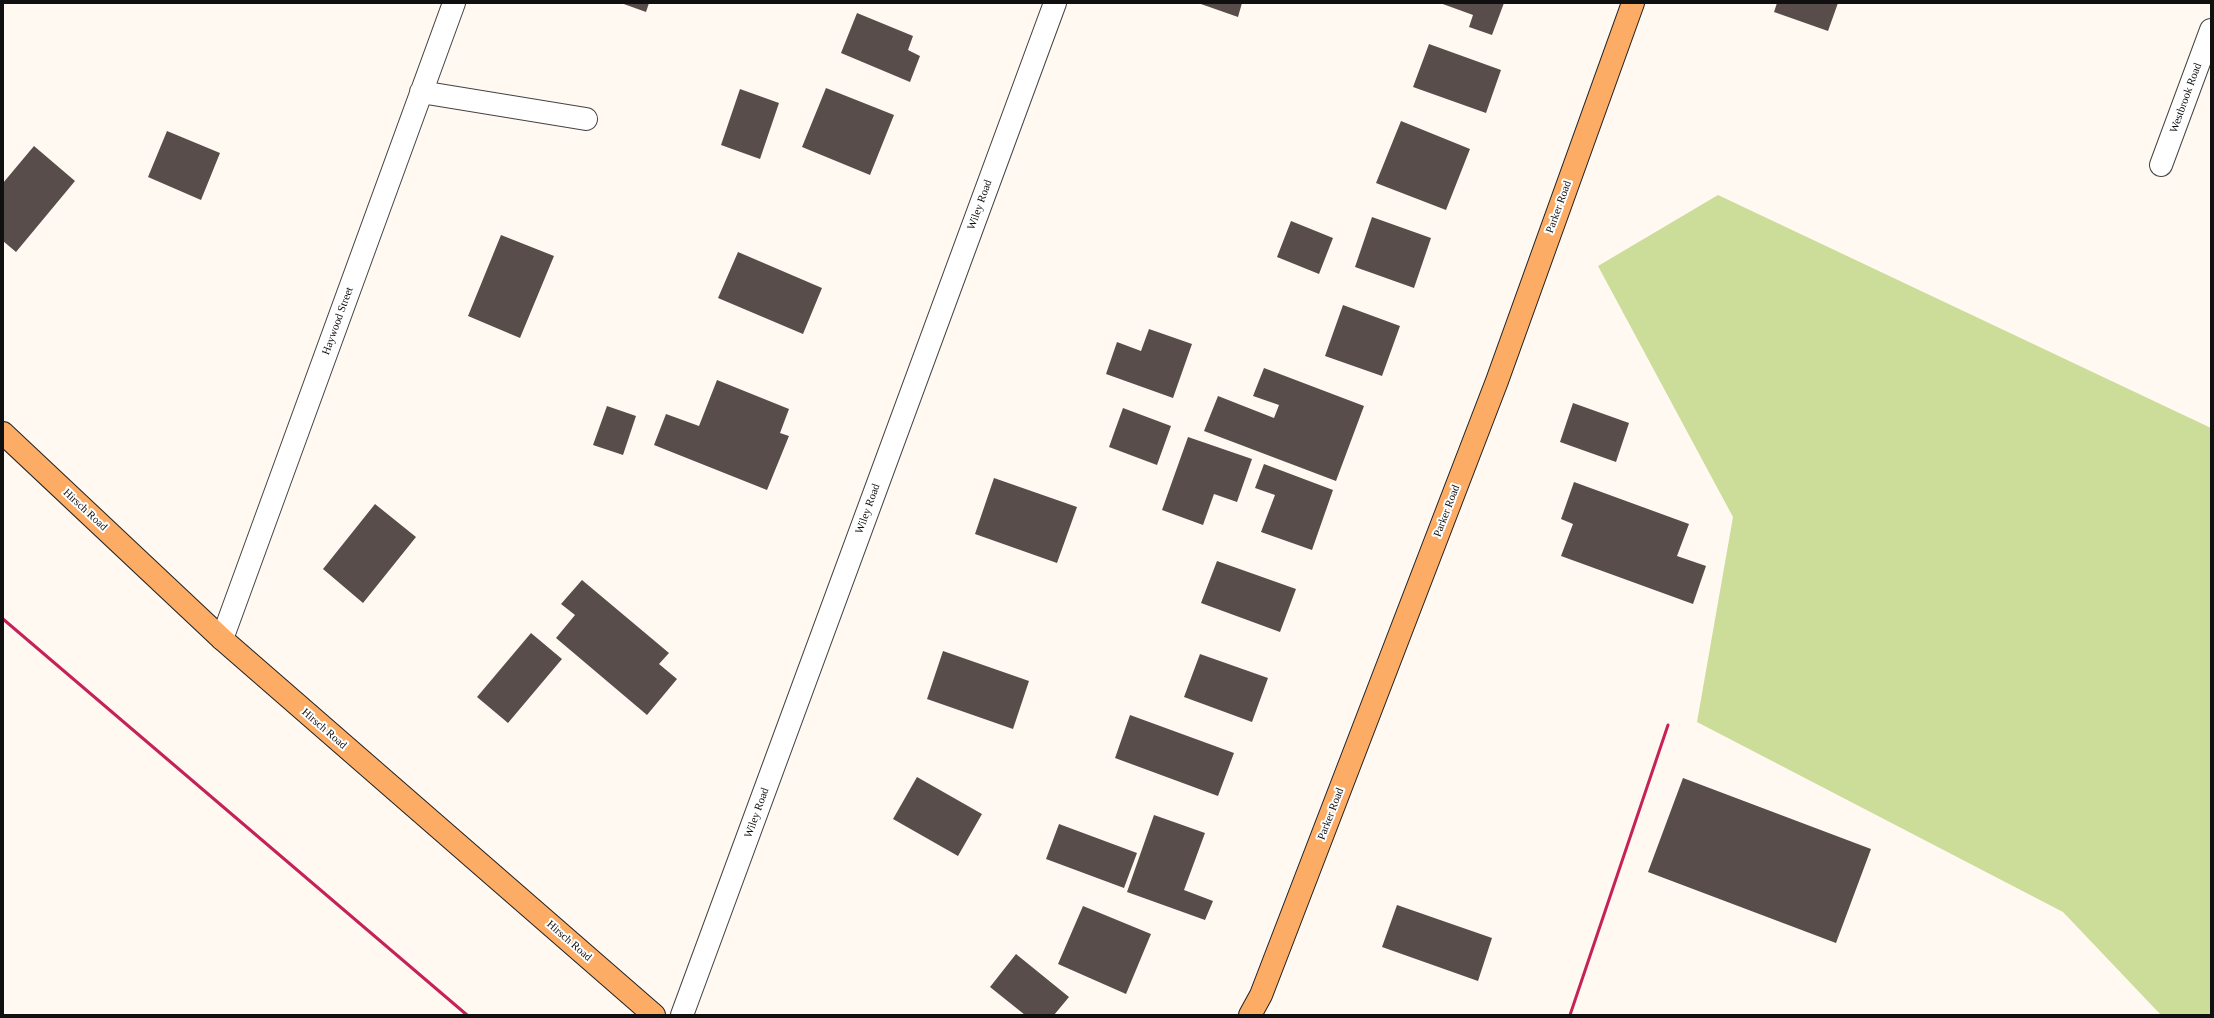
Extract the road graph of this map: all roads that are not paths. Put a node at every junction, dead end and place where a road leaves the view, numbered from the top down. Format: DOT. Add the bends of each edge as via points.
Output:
graph roads {
  1 [pos="454,3"];
  2 [pos="1055,3"];
  3 [pos="1633,3"];
  4 [pos="2210,34"];
  5 [pos="421,92"];
  6 [pos="586,118"];
  7 [pos="2161,165"];
  8 [pos="3,433"];
  9 [pos="222,640"];
  10 [pos="654,1015"];
  11 [pos="682,1015"];
  12 [pos="1250,1015"];
  1 -- 5 [label="street, Haywood Street"];
  2 -- 11 [label="street, Wiley Road"];
  3 -- 12 [label="main road, Parker Road" via="1497,381 1264,988"];
  4 -- 7 [label="street, Westbrook Road"];
  5 -- 6 [label="street"];
  5 -- 9 [label="street, Haywood Street"];
  8 -- 9 [label="main road, Hirsch Road"];
  9 -- 10 [label="main road, Hirsch Road"];
}
